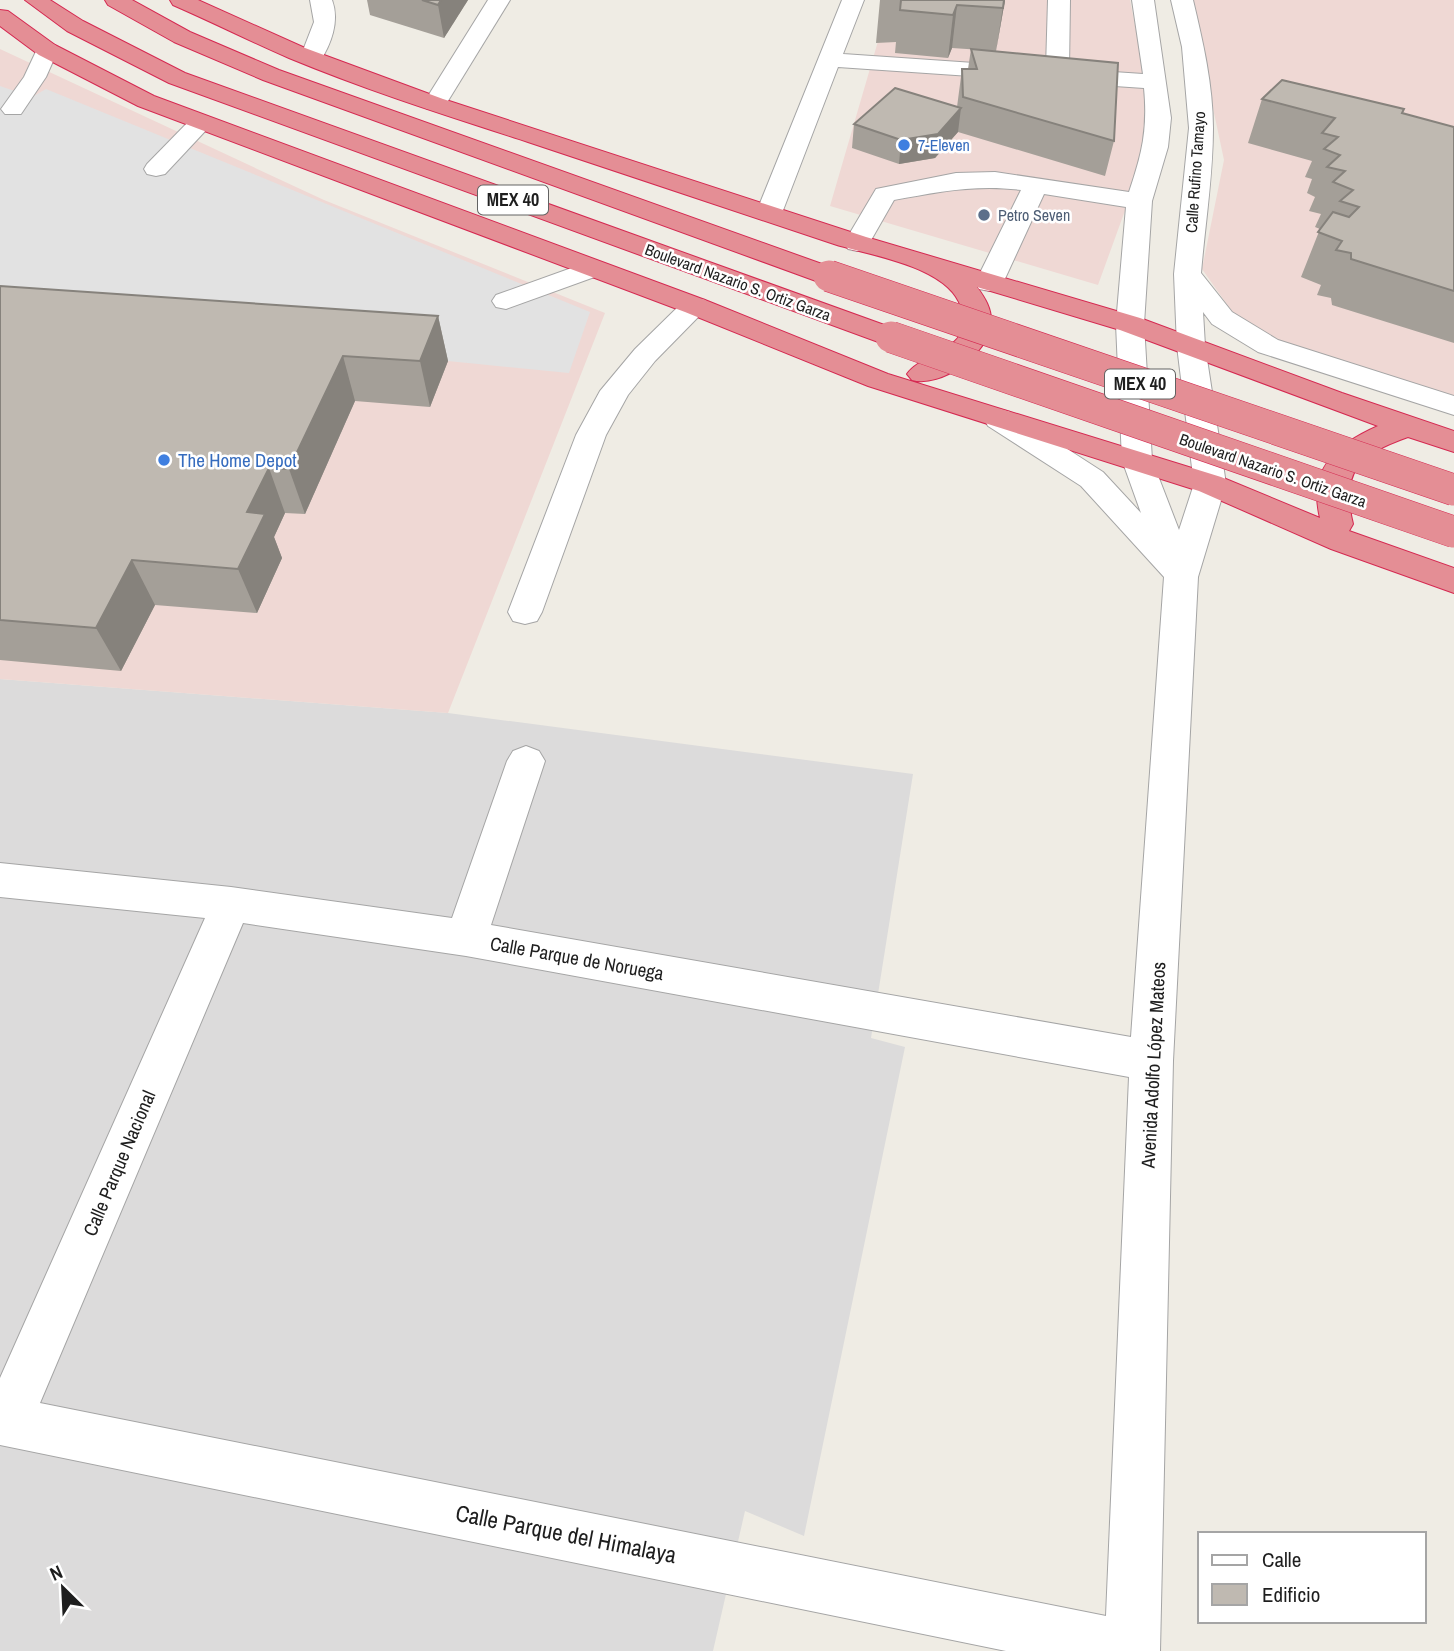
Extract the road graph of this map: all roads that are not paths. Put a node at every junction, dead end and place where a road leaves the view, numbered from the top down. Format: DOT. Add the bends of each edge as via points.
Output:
graph roads {
  1 [pos="36,0"];
  2 [pos="116,0"];
  3 [pos="180,0"];
  4 [pos="321,0"];
  5 [pos="499,0"];
  6 [pos="853,0"];
  7 [pos="1059,0"];
  8 [pos="1143,0"];
  9 [pos="1182,0"];
  10 [pos="0,16"];
  11 [pos="47,50"];
  12 [pos="311,58"];
  13 [pos="831,60"];
  14 [pos="1057,76"];
  15 [pos="1156,82"];
  16 [pos="435,104"];
  17 [pos="13,109"];
  18 [pos="201,122"];
  19 [pos="156,169"];
  20 [pos="1035,185"];
  21 [pos="1139,201"];
  22 [pos="769,213"];
  23 [pos="857,243"];
  24 [pos="940,267"];
  25 [pos="591,269"];
  26 [pos="1187,274"];
  27 [pos="989,283"];
  28 [pos="506,301"];
  29 [pos="695,306"];
  30 [pos="1130,324"];
  31 [pos="1191,346"];
  32 [pos="878,380"];
  33 [pos="1454,406"];
  34 [pos="999,419"];
  35 [pos="1408,426"];
  36 [pos="1454,442"];
  37 [pos="1137,460"];
  38 [pos="1210,484"];
  39 [pos="1454,490"];
  40 [pos="1454,532"];
  41 [pos="1343,541"];
  42 [pos="1181,578"];
  43 [pos="1454,580"];
  44 [pos="525,611"];
  45 [pos="526,761"];
  46 [pos="0,880"];
  47 [pos="231,904"];
  48 [pos="466,938"];
  49 [pos="1151,1061"];
  50 [pos="4,1421"];
  51 [pos="1133,1650"];
  1 -- 40 [label="highway, Boulevard Nazario S. Ortiz Garza / MEX 40, bridge" via="75,26 177,78 891,337"];
  2 -- 39 [label="highway, Boulevard Nazario S. Ortiz Garza / MEX 40, bridge" via="182,37 271,75 826,275"];
  3 -- 12 [label="highway"];
  4 -- 12 [label="street" via="326,25"];
  5 -- 16 [label="street"];
  6 -- 13 [label="street"];
  7 -- 14 [label="street"];
  8 -- 15 [label="street"];
  9 -- 26 [label="street, Calle Rufino Tamayo" via="1193,47 1201,128"];
  10 -- 11 [label="highway"];
  11 -- 17 [label="street"];
  11 -- 18 [label="highway" via="146,101"];
  12 -- 16 [label="highway"];
  13 -- 14 [label="street"];
  13 -- 22 [label="street"];
  14 -- 15 [label="street"];
  15 -- 21 [label="street" via="1156,147"];
  16 -- 22 [label="highway"];
  18 -- 19 [label="street"];
  18 -- 25 [label="highway"];
  20 -- 21 [label="street"];
  20 -- 23 [label="street" via="995,179 956,181 885,194"];
  20 -- 27 [label="street"];
  21 -- 30 [label="street"];
  22 -- 23 [label="highway"];
  23 -- 24 [label="highway"];
  24 -- 27 [label="highway"];
  24 -- 32 [label="highway" via="971,298 978,316 973,336 951,362 923,374"];
  25 -- 28 [label="street"];
  25 -- 29 [label="highway"];
  26 -- 31 [label="street, Calle Rufino Tamayo"];
  26 -- 33 [label="street" via="1222,318 1268,346"];
  27 -- 30 [label="highway"];
  29 -- 32 [label="highway"];
  29 -- 44 [label="street" via="615,391 591,435"];
  30 -- 31 [label="highway"];
  30 -- 37 [label="street"];
  31 -- 35 [label="highway"];
  31 -- 38 [label="street, Calle Rufino Tamayo"];
  32 -- 34 [label="highway"];
  34 -- 37 [label="highway"];
  34 -- 42 [label="street" via="1092,480"];
  35 -- 36 [label="highway"];
  35 -- 41 [label="highway" via="1373,438 1346,456 1333,478 1332,511"];
  37 -- 38 [label="highway"];
  37 -- 42 [label="street"];
  38 -- 41 [label="highway"];
  38 -- 42 [label="street, Avenida Adolfo López Mateos"];
  41 -- 43 [label="highway"];
  42 -- 49 [label="street, Avenida Adolfo López Mateos"];
  45 -- 48 [label="street"];
  46 -- 47 [label="street, Calle Parque de Noruega"];
  47 -- 48 [label="street, Calle Parque de Noruega"];
  47 -- 50 [label="street, Calle Parque Nacional"];
  48 -- 49 [label="street, Calle Parque de Noruega"];
  49 -- 51 [label="street, Avenida Adolfo López Mateos"];
  50 -- 51 [label="street, Calle Parque del Himalaya"];
}
